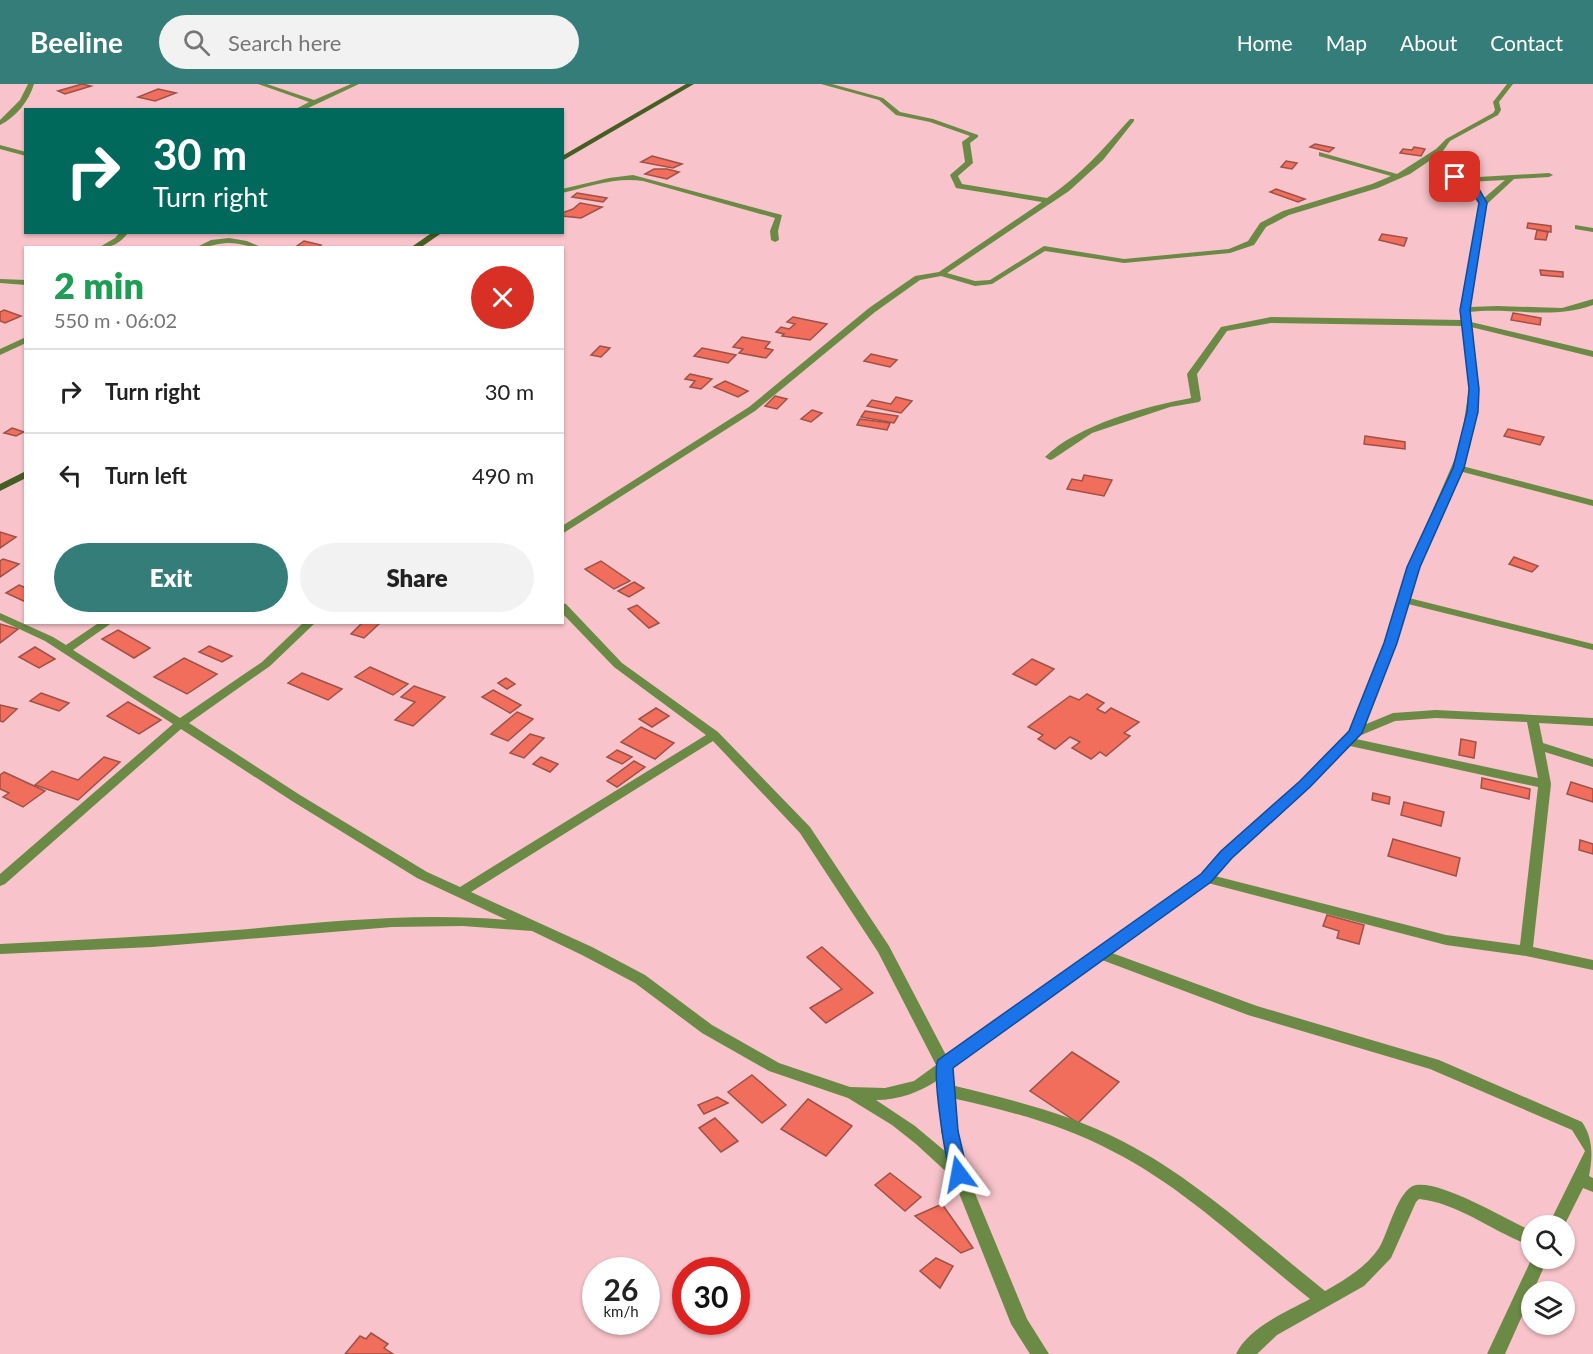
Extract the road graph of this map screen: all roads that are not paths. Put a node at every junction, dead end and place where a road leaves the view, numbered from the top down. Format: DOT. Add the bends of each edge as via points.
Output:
graph roads {
  1 [pos="31,84"];
  2 [pos="261,84"];
  3 [pos="356,84"];
  4 [pos="691,84"];
  5 [pos="824,84"];
  6 [pos="1510,84"];
  7 [pos="314,102"];
  8 [pos="301,108"];
  9 [pos="1132,120"];
  10 [pos="0,123"];
  11 [pos="0,147"];
  12 [pos="1439,151"];
  13 [pos="24,153"];
  14 [pos="1322,154"];
  15 [pos="564,158"];
  16 [pos="1549,175"];
  17 [pos="1397,176"];
  18 [pos="1512,177"];
  19 [pos="1461,180"];
  20 [pos="564,191"];
  21 [pos="1049,201"];
  22 [pos="1483,203"];
  23 [pos="1578,228"];
  24 [pos="1593,230"];
  25 [pos="123,234"];
  26 [pos="436,234"];
  27 [pos="220,236"];
  28 [pos="775,240"];
  29 [pos="106,246"];
  30 [pos="202,246"];
  31 [pos="252,246"];
  32 [pos="417,246"];
  33 [pos="941,274"];
  34 [pos="0,281"];
  35 [pos="24,282"];
  36 [pos="1593,302"];
  37 [pos="1465,310"];
  38 [pos="1466,323"];
  39 [pos="24,340"];
  40 [pos="0,352"];
  41 [pos="1593,354"];
  42 [pos="1050,457"];
  43 [pos="1458,468"];
  44 [pos="24,475"];
  45 [pos="0,488"];
  46 [pos="1593,503"];
  47 [pos="564,530"];
  48 [pos="1404,600"];
  49 [pos="564,608"];
  50 [pos="0,615"];
  51 [pos="105,624"];
  52 [pos="309,624"];
  53 [pos="1593,647"];
  54 [pos="65,650"];
  55 [pos="1533,718"];
  56 [pos="1593,722"];
  57 [pos="181,723"];
  58 [pos="714,735"];
  59 [pos="1351,737"];
  60 [pos="1539,746"];
  61 [pos="1593,763"];
  62 [pos="1545,784"];
  63 [pos="1206,878"];
  64 [pos="0,881"];
  65 [pos="460,893"];
  66 [pos="539,928"];
  67 [pos="0,949"];
  68 [pos="1526,951"];
  69 [pos="1100,954"];
  70 [pos="1593,965"];
  71 [pos="944,1065"];
  72 [pos="948,1091"];
  73 [pos="850,1093"];
  74 [pos="1593,1150"];
  75 [pos="959,1174"];
  76 [pos="1586,1182"];
  77 [pos="1564,1215"];
  78 [pos="1521,1234"];
  79 [pos="1535,1269"];
  80 [pos="1324,1300"];
  81 [pos="1041,1354"];
  82 [pos="1245,1354"];
  83 [pos="1496,1354"];
  1 -- 10 [label="street" via="24,101"];
  2 -- 7 [label="street"];
  3 -- 7 [label="street"];
  4 -- 15 [label="main road"];
  5 -- 21 [label="street" via="881,99 898,114 931,120 976,136 966,142 969,163 954,175 959,186"];
  6 -- 12 [label="street" via="1496,102 1496,114 1448,140"];
  7 -- 8 [label="street"];
  9 -- 21 [label="street" via="1100,158"];
  11 -- 13 [label="street"];
  12 -- 17 [label="street"];
  12 -- 19 [label="street"];
  14 -- 17 [label="street"];
  16 -- 18 [label="street"];
  17 -- 33 [label="street" via="1286,213 1263,225 1251,243 1230,251 1124,261 1044,248 992,282 975,284"];
  18 -- 19 [label="street"];
  18 -- 22 [label="street"];
  19 -- 22 [label="street" via="1476,190"];
  20 -- 28 [label="street" via="644,177 778,217"];
  21 -- 33 [label="street"];
  22 -- 37 [label="street"];
  23 -- 24 [label="street"];
  25 -- 29 [label="street"];
  26 -- 32 [label="main road"];
  27 -- 30 [label="street"];
  27 -- 31 [label="street"];
  33 -- 47 [label="street" via="918,278 872,310 752,408"];
  34 -- 35 [label="street"];
  36 -- 37 [label="street" via="1574,310"];
  37 -- 38 [label="street"];
  38 -- 41 [label="street"];
  38 -- 42 [label="street" via="1271,320 1224,329 1192,374 1197,400 1168,405 1089,431"];
  38 -- 43 [label="street" via="1474,389"];
  39 -- 40 [label="street"];
  43 -- 46 [label="street"];
  43 -- 48 [label="street" via="1413,567"];
  44 -- 45 [label="main road"];
  48 -- 53 [label="street"];
  48 -- 59 [label="street" via="1391,643"];
  49 -- 58 [label="street" via="618,665"];
  50 -- 54 [label="street"];
  51 -- 54 [label="street"];
  52 -- 57 [label="street" via="266,663"];
  54 -- 57 [label="street"];
  55 -- 56 [label="street"];
  55 -- 59 [label="street" via="1436,714 1393,717"];
  55 -- 60 [label="street"];
  57 -- 64 [label="street"];
  57 -- 65 [label="street" via="305,804 422,875"];
  58 -- 65 [label="street"];
  58 -- 71 [label="street" via="805,830 884,950"];
  59 -- 62 [label="street"];
  59 -- 63 [label="street" via="1226,854"];
  60 -- 61 [label="street"];
  60 -- 62 [label="street"];
  62 -- 68 [label="street"];
  63 -- 68 [label="street" via="1446,940"];
  63 -- 69 [label="street"];
  65 -- 66 [label="street"];
  66 -- 67 [label="street" via="463,921 392,922 152,942"];
  66 -- 73 [label="street" via="640,979 707,1029 774,1067"];
  68 -- 70 [label="street"];
  69 -- 71 [label="street"];
  69 -- 74 [label="street" via="1253,1011 1434,1064 1577,1126"];
  71 -- 72 [label="street"];
  71 -- 73 [label="street" via="918,1086 885,1094"];
  72 -- 75 [label="street" via="949,1131"];
  72 -- 80 [label="street" via="1056,1119 1141,1159"];
  73 -- 75 [label="street" via="895,1117"];
  74 -- 76 [label="street"];
  75 -- 81 [label="street" via="1020,1324"];
  76 -- 77 [label="street"];
  78 -- 80 [label="street" via="1462,1206 1416,1192 1410,1197 1385,1253 1358,1281"];
  79 -- 83 [label="street"];
  80 -- 82 [label="street" via="1270,1329"];
}
